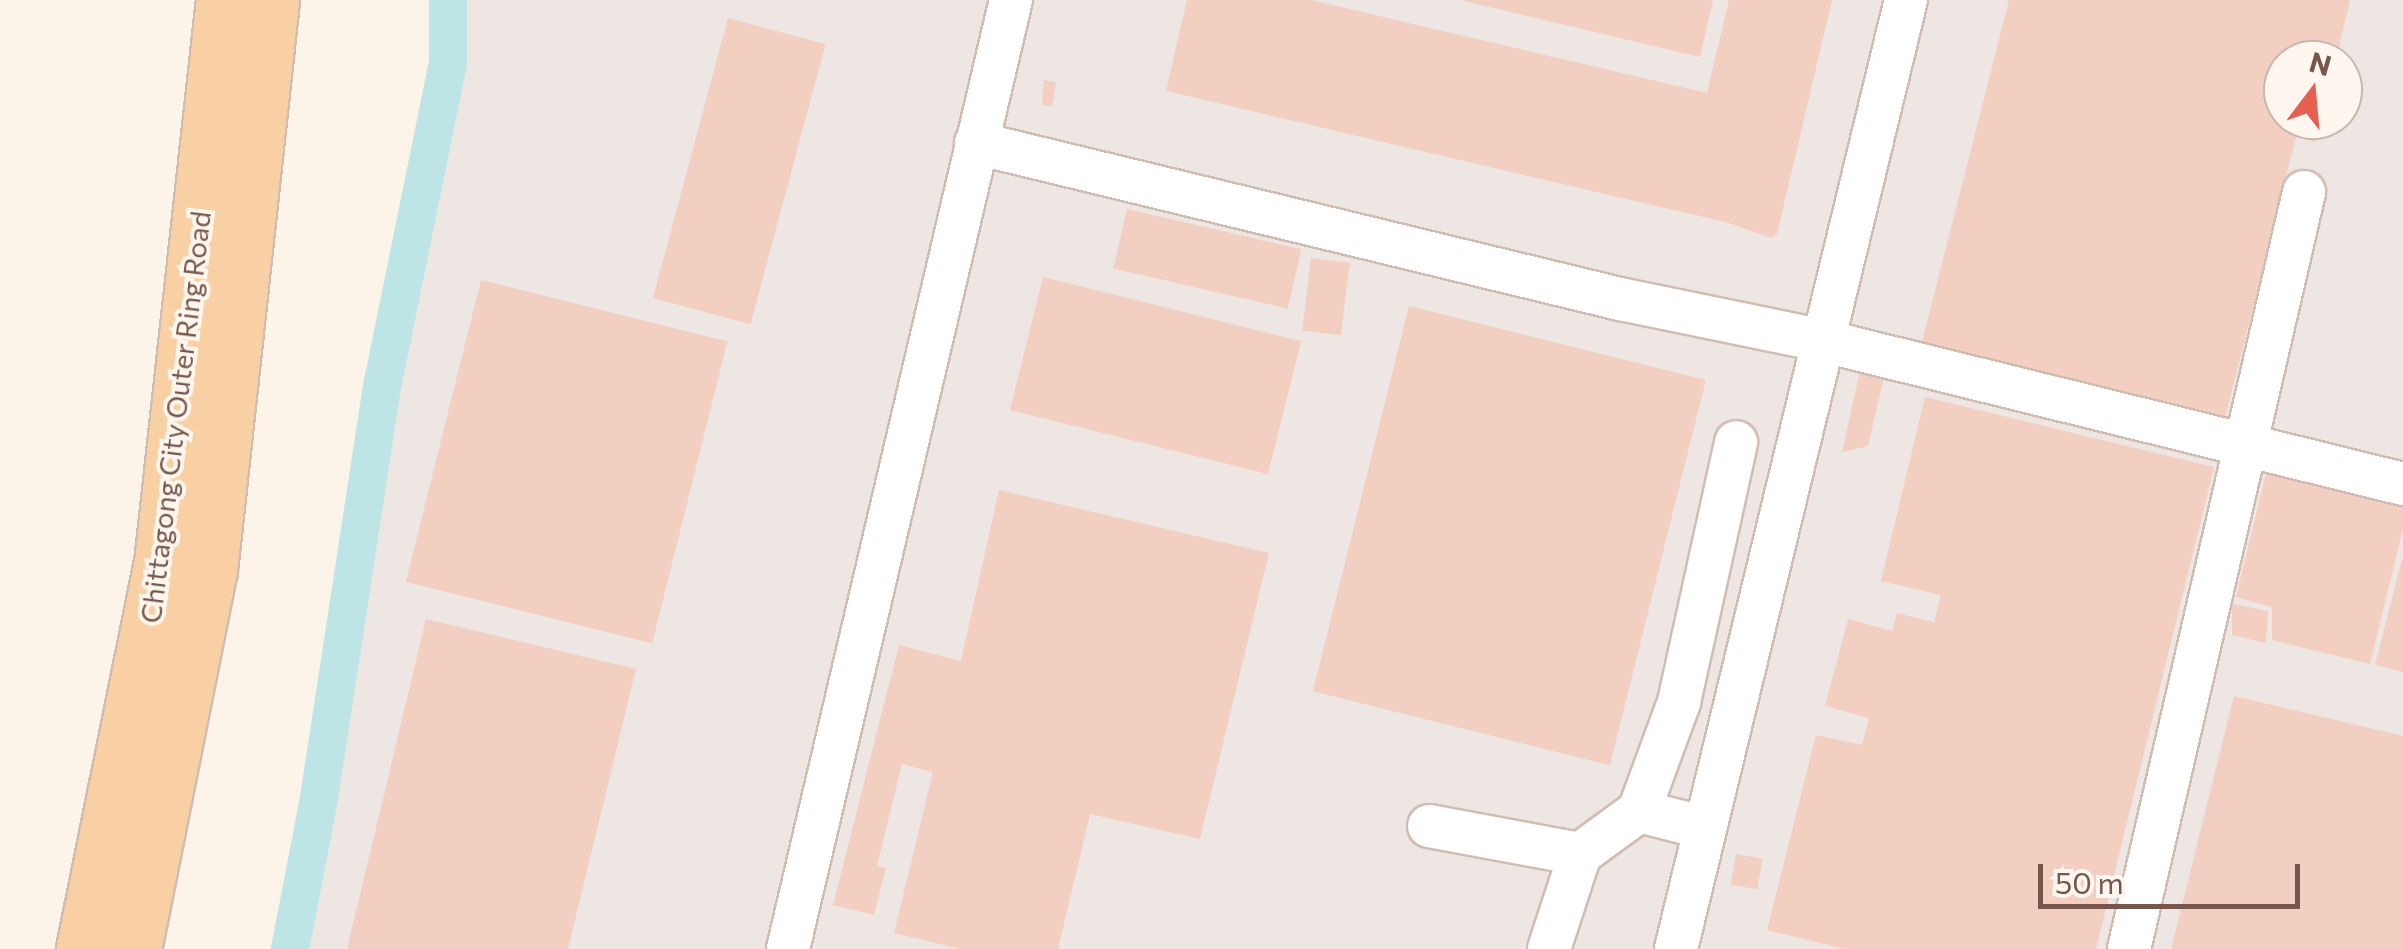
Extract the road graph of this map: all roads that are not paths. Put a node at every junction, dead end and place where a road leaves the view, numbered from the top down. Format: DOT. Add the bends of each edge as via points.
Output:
graph roads {
  1 [pos="224,0"];
  2 [pos="271,0"];
  3 [pos="1012,0"];
  4 [pos="1906,0"];
  5 [pos="976,143"];
  6 [pos="2304,192"];
  7 [pos="1820,340"];
  8 [pos="1736,442"];
  9 [pos="2243,445"];
  10 [pos="2403,484"];
  11 [pos="1640,811"];
  12 [pos="1429,826"];
  13 [pos="1704,828"];
  14 [pos="1580,854"];
  15 [pos="84,949"];
  16 [pos="133,949"];
  17 [pos="788,949"];
  18 [pos="1548,949"];
  19 [pos="1676,949"];
  20 [pos="2129,949"];
  1 -- 15 [label="main road, Chittagong City Outer Ring Road" via="162,563"];
  2 -- 16 [label="main road, Chittagong City Outer Ring Road" via="209,570"];
  3 -- 5 [label="lane"];
  4 -- 7 [label="lane"];
  5 -- 7 [label="lane" via="1620,299"];
  5 -- 17 [label="lane"];
  6 -- 9 [label="lane"];
  7 -- 9 [label="lane"];
  7 -- 13 [label="lane"];
  8 -- 11 [label="lane" via="1679,702"];
  9 -- 10 [label="lane"];
  9 -- 20 [label="lane"];
  11 -- 13 [label="lane"];
  11 -- 14 [label="lane"];
  12 -- 14 [label="lane"];
  13 -- 19 [label="lane"];
  14 -- 18 [label="lane"];
}
